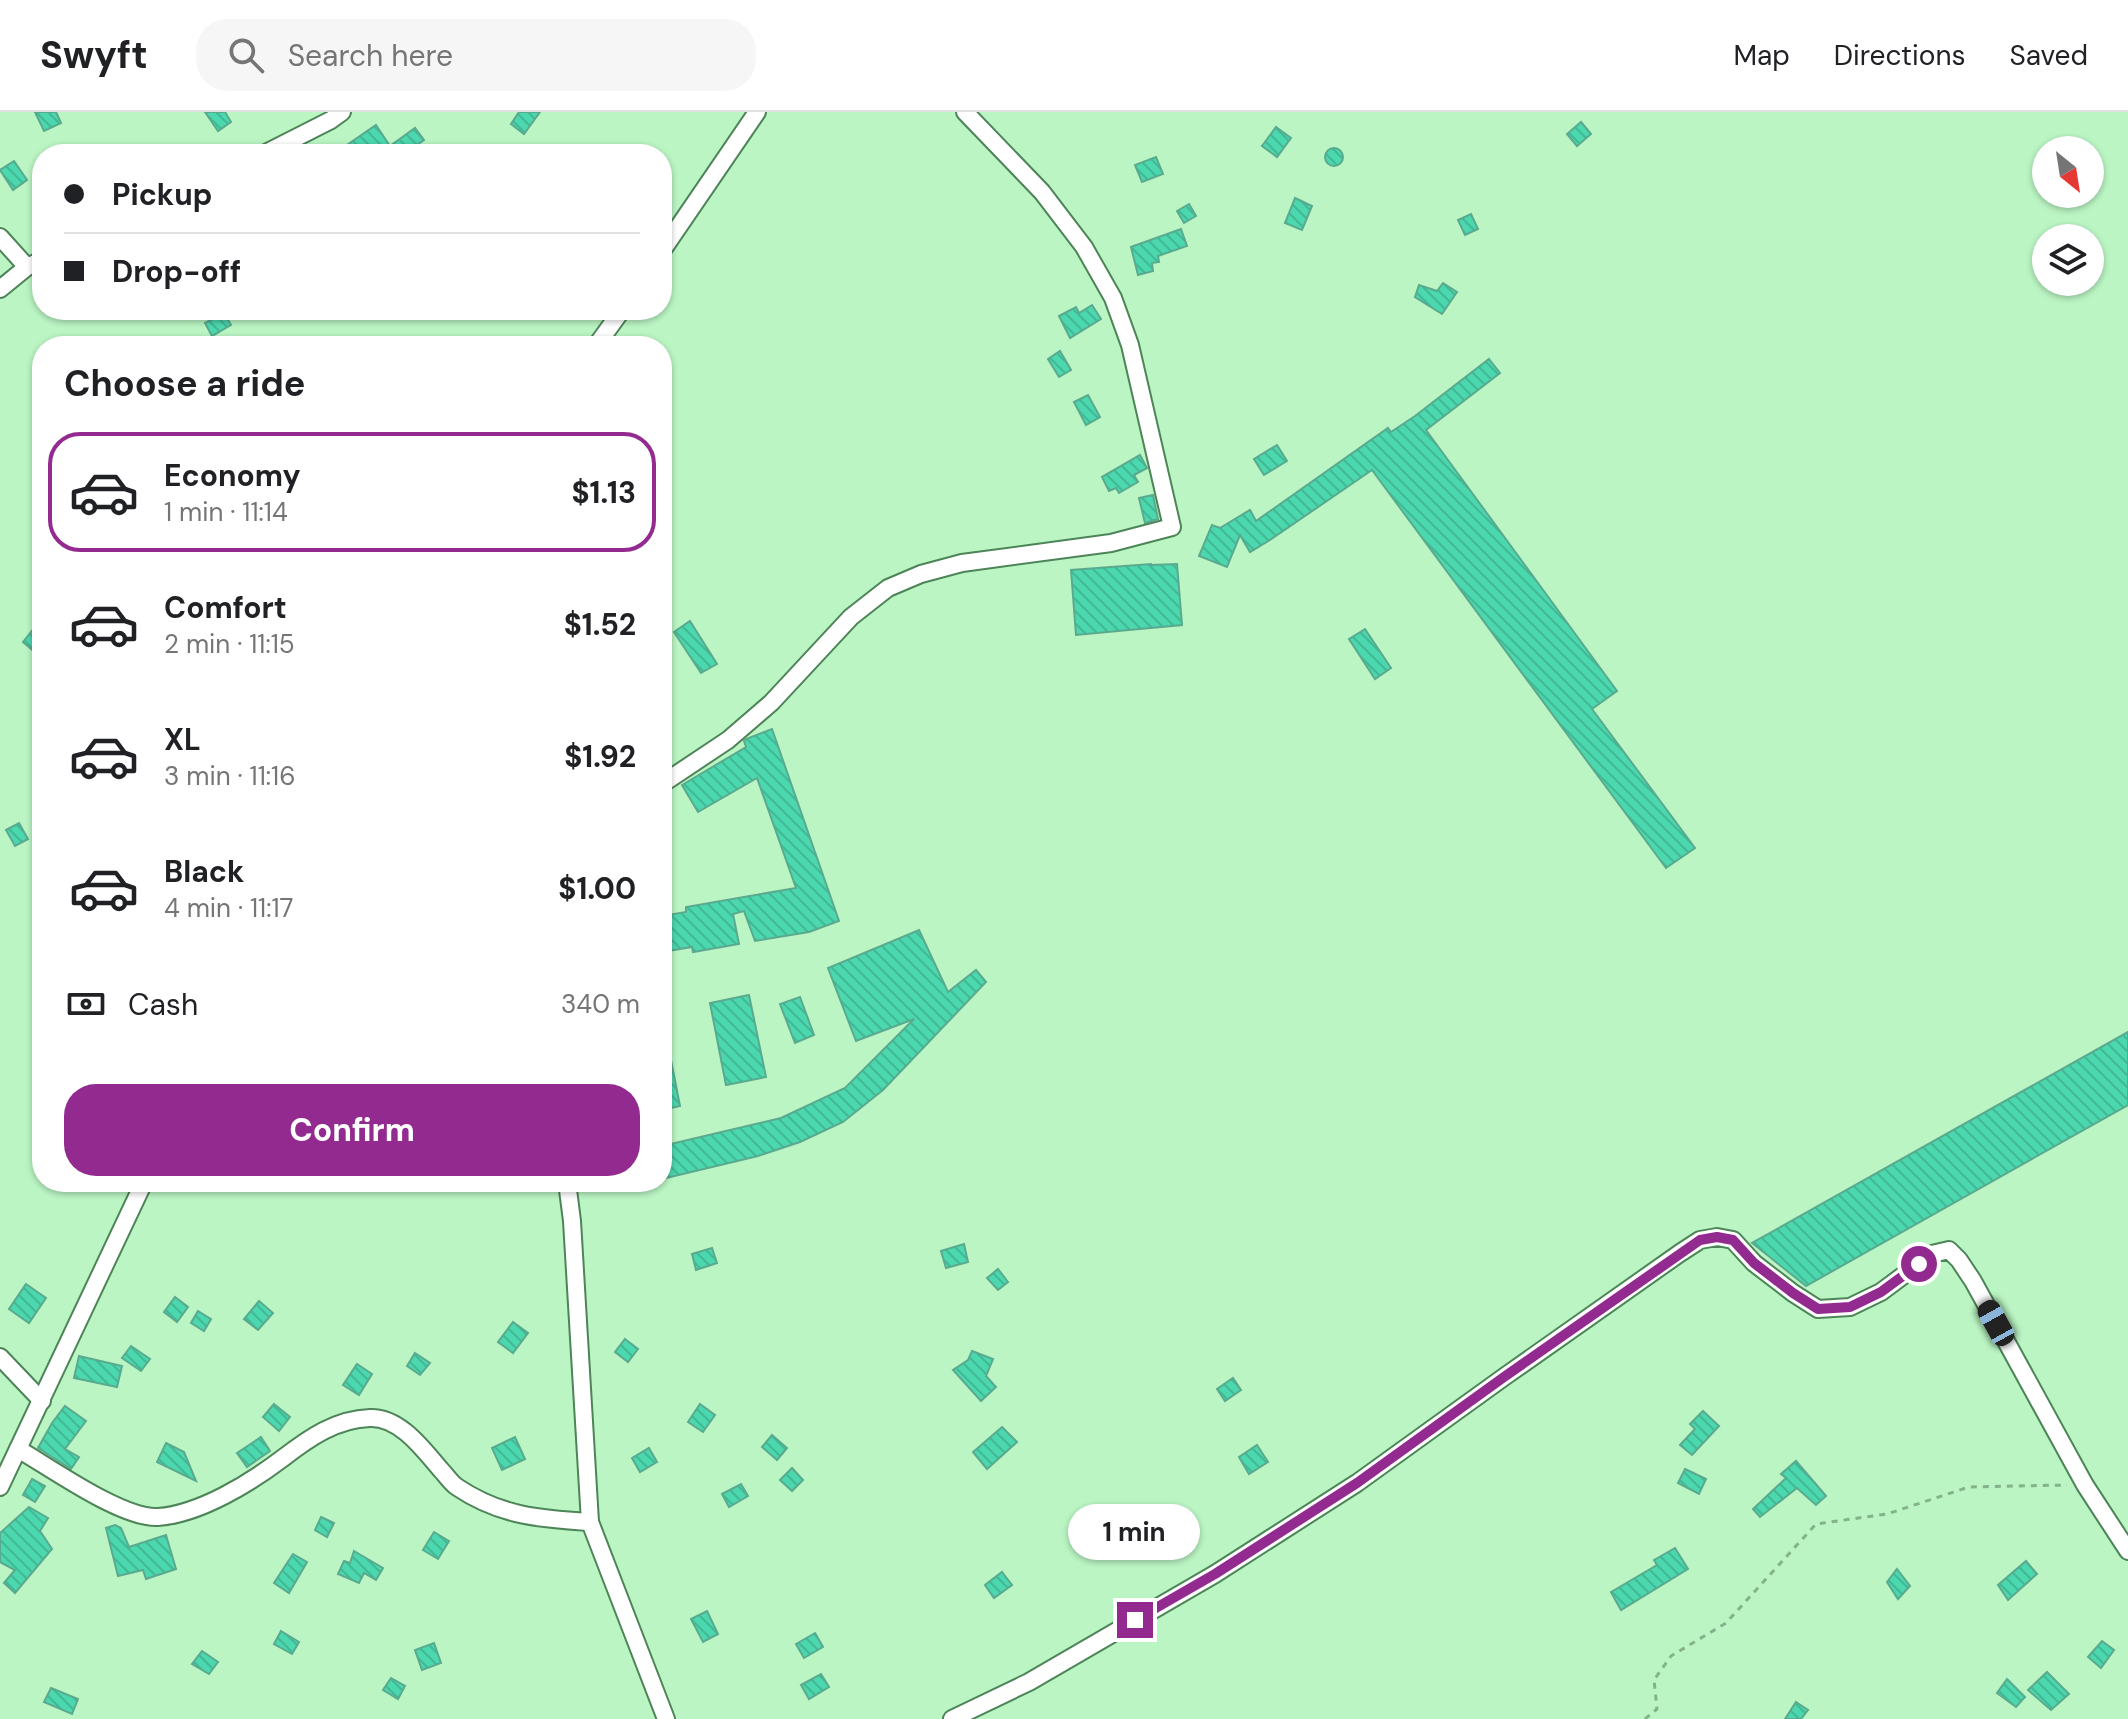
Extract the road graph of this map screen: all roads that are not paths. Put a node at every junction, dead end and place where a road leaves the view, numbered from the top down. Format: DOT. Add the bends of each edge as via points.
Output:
graph roads {
  1 [pos="342,112"];
  2 [pos="757,112"];
  3 [pos="965,112"];
  4 [pos="284,144"];
  5 [pos="672,236"];
  6 [pos="0,237"];
  7 [pos="32,261"];
  8 [pos="32,265"];
  9 [pos="0,289"];
  10 [pos="672,777"];
  11 [pos="139,1192"];
  12 [pos="568,1192"];
  13 [pos="0,1357"];
  14 [pos="42,1401"];
  15 [pos="18,1449"];
  16 [pos="0,1487"];
  17 [pos="590,1522"];
  18 [pos="2128,1551"];
  19 [pos="666,1719"];
  20 [pos="952,1719"];
  1 -- 4 [label="street"];
  2 -- 5 [label="street"];
  3 -- 10 [label="street" via="1042,192 1084,247 1113,298 1130,345 1172,527 1111,543 962,563 888,588 851,617 771,703"];
  6 -- 7 [label="street"];
  8 -- 9 [label="street"];
  11 -- 14 [label="street"];
  12 -- 17 [label="street"];
  13 -- 14 [label="street"];
  14 -- 15 [label="street"];
  15 -- 16 [label="street"];
  15 -- 17 [label="street" via="125,1511 157,1517 223,1496 338,1424 372,1418 396,1425 455,1486 500,1509 539,1519"];
  17 -- 19 [label="street"];
  18 -- 20 [label="street" via="2085,1485 1973,1281 1949,1250 1932,1254 1881,1292 1850,1307 1818,1309 1754,1263 1733,1240 1708,1238 1357,1483 1215,1574 1029,1682"];
}
